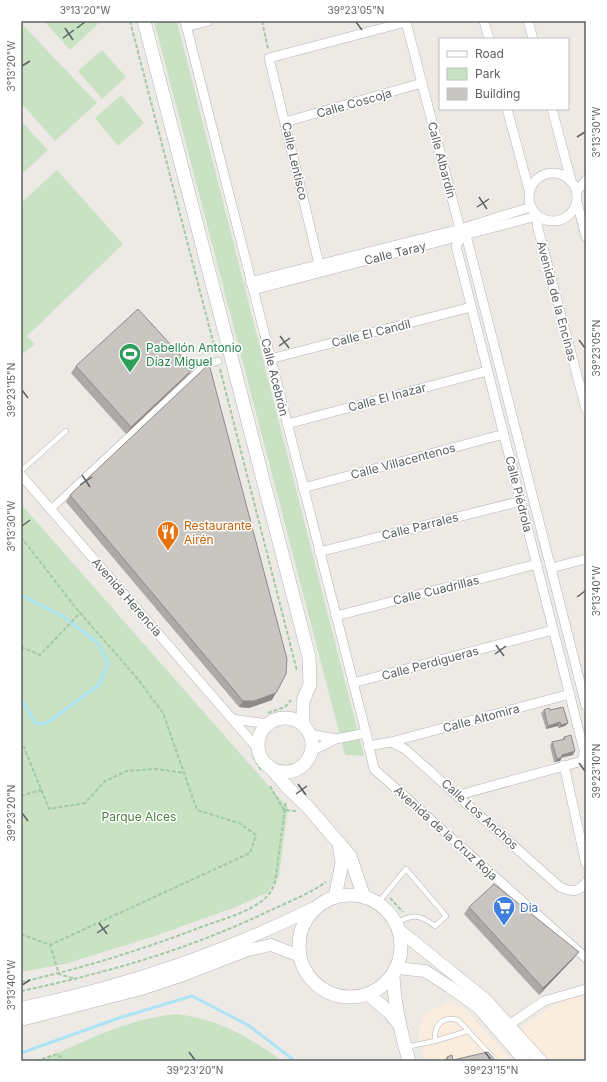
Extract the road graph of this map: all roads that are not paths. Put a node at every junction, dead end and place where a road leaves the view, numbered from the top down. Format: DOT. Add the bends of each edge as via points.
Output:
graph roads {
  1 [pos="144,21"];
  2 [pos="208,21"];
  3 [pos="484,21"];
  4 [pos="528,21"];
  5 [pos="406,22"];
  6 [pos="186,24"];
  7 [pos="489,38"];
  8 [pos="533,38"];
  9 [pos="422,83"];
  10 [pos="507,110"];
  11 [pos="552,110"];
  12 [pos="285,122"];
  13 [pos="571,180"];
  14 [pos="586,180"];
  15 [pos="529,190"];
  16 [pos="580,198"];
  17 [pos="531,207"];
  18 [pos="538,216"];
  19 [pos="463,233"];
  20 [pos="586,236"];
  21 [pos="319,264"];
  22 [pos="252,286"];
  23 [pos="471,307"];
  24 [pos="270,359"];
  25 [pos="218,361"];
  26 [pos="488,371"];
  27 [pos="586,409"];
  28 [pos="287,424"];
  29 [pos="66,431"];
  30 [pos="504,434"];
  31 [pos="21,471"];
  32 [pos="21,475"];
  33 [pos="303,488"];
  34 [pos="520,501"];
  35 [pos="50,509"];
  36 [pos="319,552"];
  37 [pos="586,559"];
  38 [pos="537,564"];
  39 [pos="551,568"];
  40 [pos="336,616"];
  41 [pos="553,630"];
  42 [pos="353,683"];
  43 [pos="570,694"];
  44 [pos="298,699"];
  45 [pos="586,706"];
  46 [pos="266,718"];
  47 [pos="283,718"];
  48 [pos="232,719"];
  49 [pos="306,729"];
  50 [pos="366,733"];
  51 [pos="336,739"];
  52 [pos="392,742"];
  53 [pos="368,746"];
  54 [pos="253,750"];
  55 [pos="312,751"];
  56 [pos="584,760"];
  57 [pos="564,765"];
  58 [pos="295,771"];
  59 [pos="268,773"];
  60 [pos="292,791"];
  61 [pos="459,795"];
  62 [pos="338,842"];
  63 [pos="586,864"];
  64 [pos="586,882"];
  65 [pos="335,897"];
  66 [pos="364,897"];
  67 [pos="381,899"];
  68 [pos="316,907"];
  69 [pos="400,923"];
  70 [pos="300,956"];
  71 [pos="586,958"];
  72 [pos="395,971"];
  73 [pos="586,989"];
  74 [pos="368,994"];
  75 [pos="482,1004"];
  76 [pos="21,1008"];
  77 [pos="21,1020"];
  78 [pos="399,1025"];
  79 [pos="510,1025"];
  80 [pos="468,1030"];
  81 [pos="435,1041"];
  82 [pos="405,1047"];
  83 [pos="408,1061"];
  84 [pos="496,1061"];
  85 [pos="525,1061"];
  86 [pos="541,1061"];
  1 -- 44 [label="main road" via="309,657 310,684"];
  2 -- 6 [label="street"];
  3 -- 7 [label="street"];
  4 -- 8 [label="street"];
  5 -- 9 [label="street, Calle Albardín"];
  5 -- 12 [label="street, Calle Lentisco" via="270,58"];
  6 -- 22 [label="street, Calle Acebrón"];
  9 -- 12 [label="street, Calle Coscoja"];
  9 -- 19 [label="street, Calle Albardín"];
  10 -- 15 [label="street"];
  11 -- 13 [label="street"];
  12 -- 21 [label="street, Calle Lentisco"];
  13 -- 15 [label="street" via="560,173 547,173 536,179"];
  13 -- 16 [label="street"];
  14 -- 16 [label="street"];
  15 -- 17 [label="street" via="528,199"];
  16 -- 18 [label="street" via="567,218 546,221"];
  16 -- 20 [label="street"];
  17 -- 18 [label="street"];
  17 -- 19 [label="street, Calle Taray"];
  18 -- 19 [label="street, Calle Taray"];
  18 -- 27 [label="street, Avenida de la Encinas" via="537,225"];
  19 -- 21 [label="street, Calle Taray"];
  19 -- 22 [label="street, Calle Taray"];
  19 -- 23 [label="street, Calle Piédrola" via="456,246"];
  19 -- 39 [label="street, Calle Albardín"];
  21 -- 22 [label="street, Calle Taray"];
  22 -- 24 [label="street, Calle Acebrón"];
  23 -- 24 [label="street, Calle El Candil"];
  23 -- 26 [label="street, Calle Piédrola"];
  24 -- 28 [label="street, Calle Acebrón"];
  25 -- 35 [label="street" via="204,366"];
  26 -- 28 [label="street, Calle El Inazar"];
  26 -- 30 [label="street, Calle Piédrola"];
  28 -- 33 [label="street, Calle Acebrón"];
  29 -- 31 [label="lane"];
  30 -- 33 [label="street, Calle Villacentenos"];
  30 -- 34 [label="street, Calle Piédrola"];
  32 -- 35 [label="street, Avenida Herencia"];
  33 -- 36 [label="street, Calle Acebrón"];
  34 -- 36 [label="street, Calle Parrales"];
  34 -- 38 [label="street, Calle Piédrola"];
  35 -- 48 [label="street, Avenida Herencia"];
  36 -- 40 [label="street, Calle Acebrón"];
  37 -- 39 [label="street"];
  38 -- 40 [label="street, Calle Cuadrillas"];
  38 -- 41 [label="street, Calle Piédrola"];
  39 -- 45 [label="street, Calle Albardín"];
  40 -- 42 [label="street, Calle Acebrón"];
  41 -- 42 [label="street, Calle Perdigueras"];
  41 -- 43 [label="street, Calle Piédrola"];
  42 -- 50 [label="street, Calle Acebrón"];
  43 -- 52 [label="street, Calle Altomira"];
  43 -- 56 [label="street, Calle Piédrola"];
  44 -- 47 [label="main road"];
  44 -- 49 [label="main road"];
  46 -- 47 [label="main road"];
  46 -- 48 [label="street"];
  46 -- 54 [label="main road"];
  47 -- 49 [label="main road" via="294,720"];
  48 -- 54 [label="street, Avenida Herencia"];
  49 -- 51 [label="street"];
  49 -- 55 [label="main road"];
  50 -- 51 [label="street"];
  50 -- 53 [label="street, Avenida de la Cruz Roja"];
  51 -- 55 [label="street"];
  52 -- 53 [label="street"];
  52 -- 61 [label="street, Calle Los Anchos" via="405,749"];
  53 -- 71 [label="street, Avenida de la Cruz Roja" via="374,769"];
  54 -- 59 [label="main road" via="263,761"];
  55 -- 58 [label="main road" via="308,759"];
  56 -- 57 [label="street"];
  57 -- 61 [label="street"];
  57 -- 63 [label="street"];
  58 -- 59 [label="main road"];
  58 -- 60 [label="main road"];
  59 -- 60 [label="main road"];
  60 -- 62 [label="main road"];
  61 -- 64 [label="street, Calle Los Anchos" via="560,887 569,891 577,890"];
  62 -- 65 [label="main road" via="342,863"];
  62 -- 66 [label="main road" via="350,856"];
  65 -- 66 [label="main road"];
  65 -- 68 [label="main road"];
  66 -- 67 [label="main road"];
  67 -- 69 [label="main road" via="385,909"];
  67 -- 69 [label="lane" via="406,870 446,916 435,926 423,917 415,916"];
  68 -- 70 [label="main road" via="303,924 300,934"];
  68 -- 76 [label="street" via="272,928 196,958 86,992"];
  69 -- 72 [label="main road" via="401,949"];
  69 -- 75 [label="street"];
  70 -- 74 [label="main road" via="304,970 313,982 325,991 354,998"];
  70 -- 77 [label="street" via="271,946 248,950 140,989"];
  72 -- 74 [label="main road" via="383,986"];
  72 -- 75 [label="street" via="425,971"];
  72 -- 78 [label="main road" via="394,992"];
  73 -- 79 [label="street" via="544,1001"];
  74 -- 78 [label="main road" via="389,1012"];
  75 -- 79 [label="street"];
  75 -- 85 [label="street"];
  78 -- 82 [label="main road"];
  79 -- 86 [label="street"];
  80 -- 81 [label="lane"];
  80 -- 81 [label="lane" via="458,1020 442,1021 436,1026"];
  80 -- 84 [label="lane"];
  81 -- 82 [label="lane"];
  82 -- 83 [label="main road"];
}
